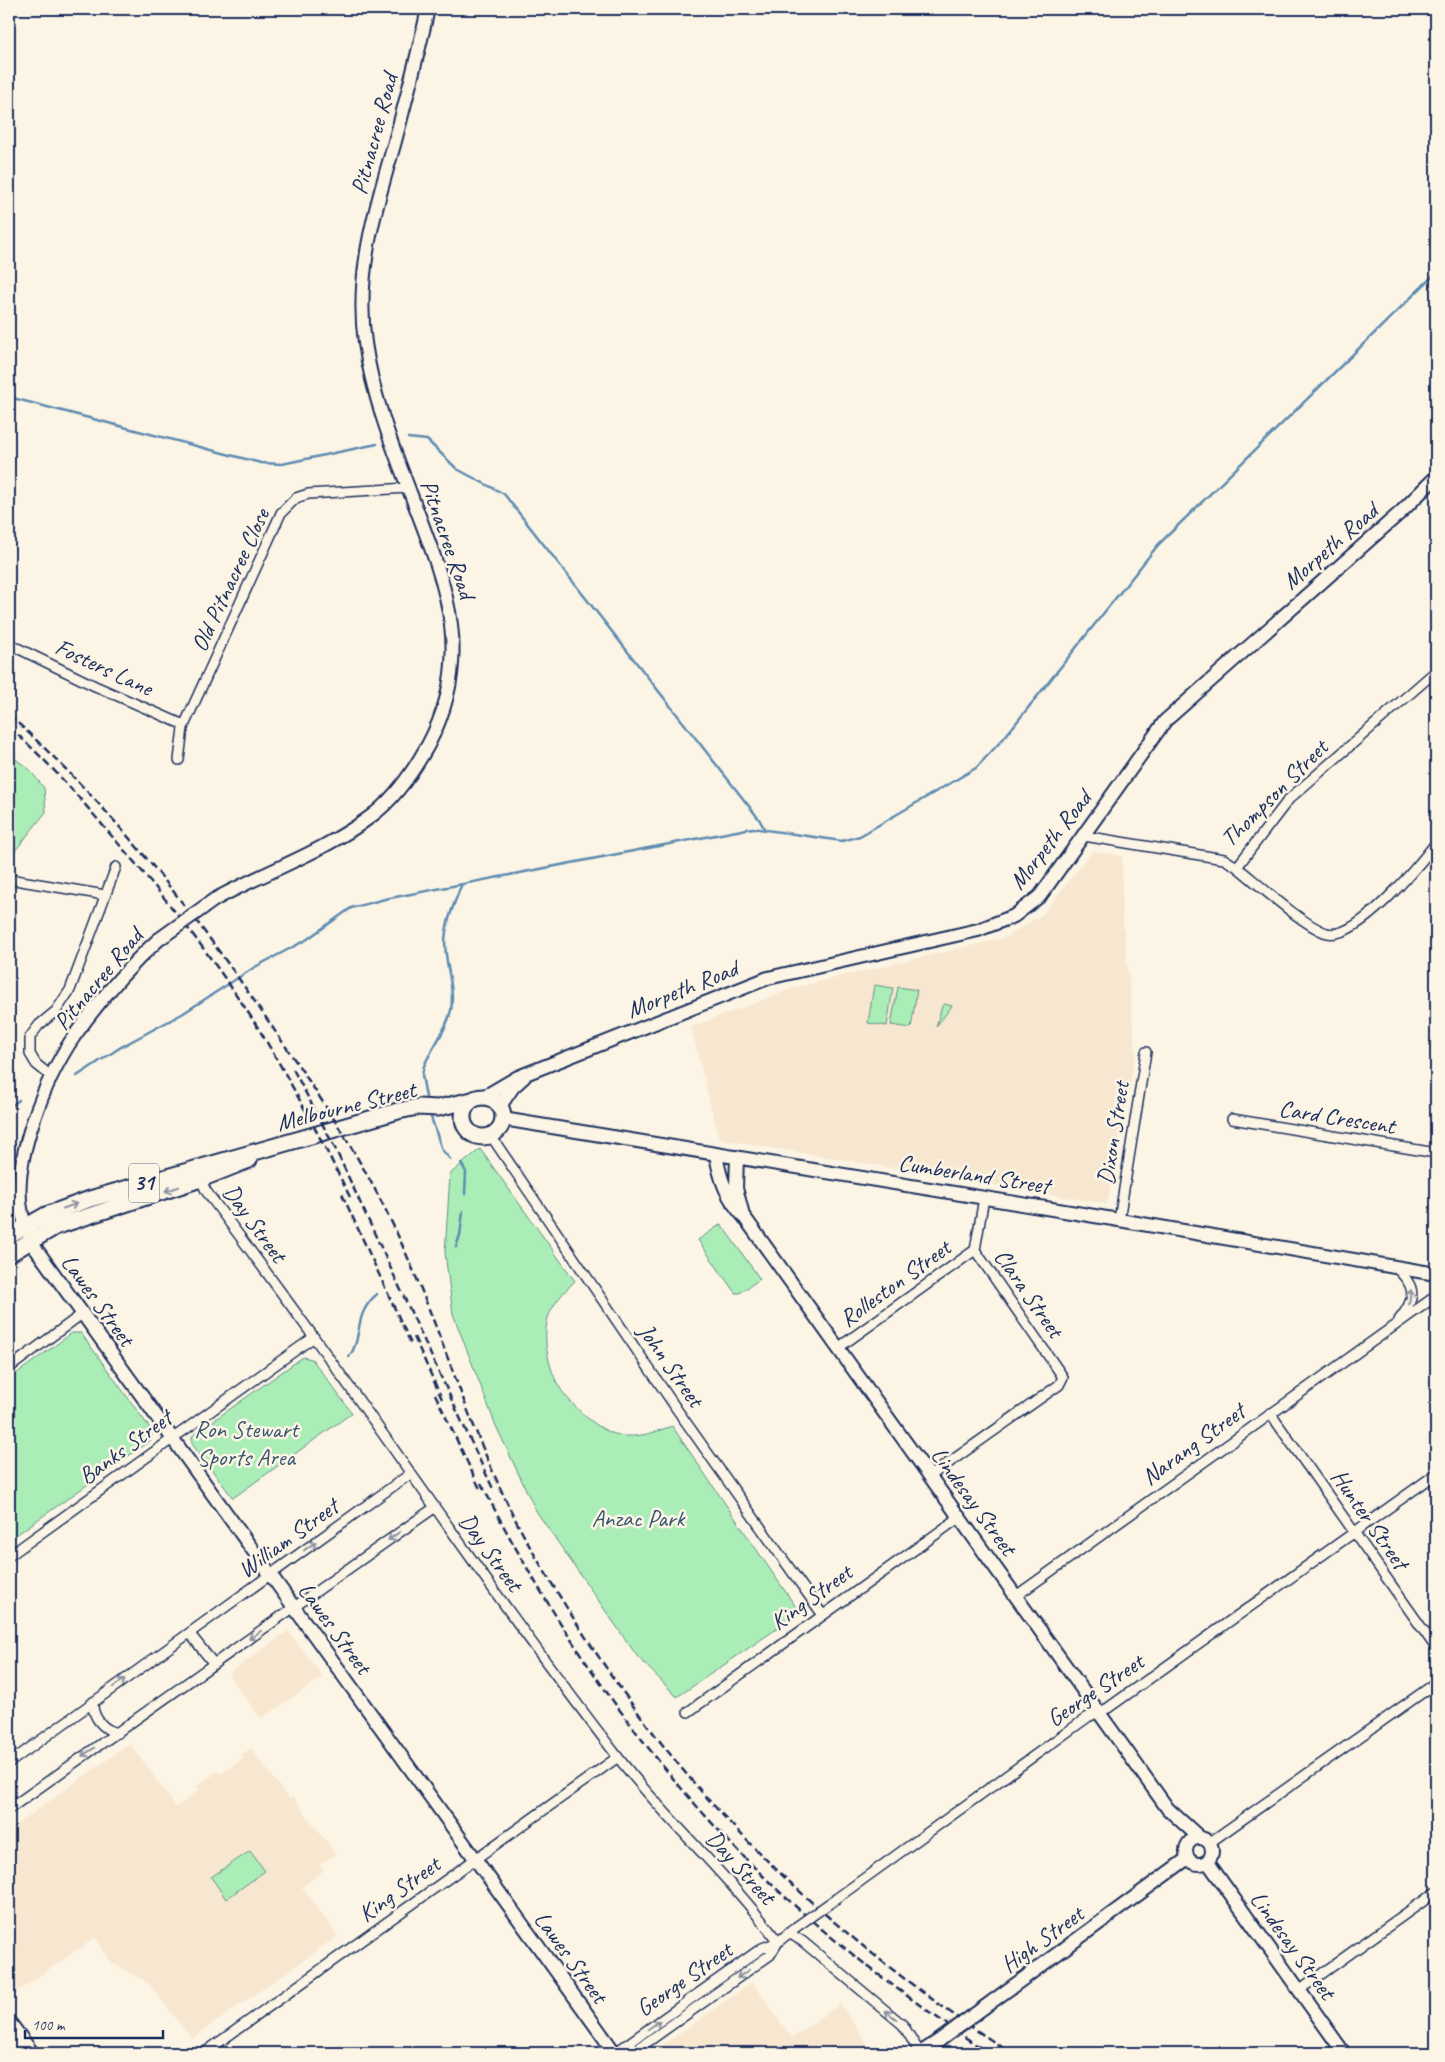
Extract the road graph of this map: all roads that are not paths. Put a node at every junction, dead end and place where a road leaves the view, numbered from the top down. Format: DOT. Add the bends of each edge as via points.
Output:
graph roads {
  1 [pos="428,9"];
  2 [pos="1436,477"];
  3 [pos="408,488"];
  4 [pos="9,644"];
  5 [pos="1436,671"];
  6 [pos="184,725"];
  7 [pos="179,760"];
  8 [pos="1084,836"];
  9 [pos="1436,843"];
  10 [pos="116,867"];
  11 [pos="1237,867"];
  12 [pos="9,879"];
  13 [pos="105,895"];
  14 [pos="1146,1052"];
  15 [pos="533,1072"];
  16 [pos="52,1077"];
  17 [pos="478,1099"];
  18 [pos="438,1108"];
  19 [pos="502,1113"];
  20 [pos="1232,1120"];
  21 [pos="466,1128"];
  22 [pos="491,1136"];
  23 [pos="1436,1153"];
  24 [pos="716,1154"];
  25 [pos="737,1157"];
  26 [pos="198,1173"];
  27 [pos="984,1198"];
  28 [pos="745,1218"];
  29 [pos="1119,1220"];
  30 [pos="28,1232"];
  31 [pos="9,1236"];
  32 [pos="975,1250"];
  33 [pos="9,1254"];
  34 [pos="1396,1268"];
  35 [pos="1436,1274"];
  36 [pos="1436,1296"];
  37 [pos="82,1314"];
  38 [pos="1395,1326"];
  39 [pos="314,1337"];
  40 [pos="838,1348"];
  41 [pos="9,1368"];
  42 [pos="1270,1413"];
  43 [pos="171,1438"];
  44 [pos="410,1474"];
  45 [pos="1436,1474"];
  46 [pos="930,1476"];
  47 [pos="434,1508"];
  48 [pos="960,1517"];
  49 [pos="1354,1531"];
  50 [pos="9,1556"];
  51 [pos="271,1575"];
  52 [pos="1016,1596"];
  53 [pos="295,1607"];
  54 [pos="822,1614"];
  55 [pos="190,1634"];
  56 [pos="1436,1648"];
  57 [pos="214,1664"];
  58 [pos="1436,1683"];
  59 [pos="93,1702"];
  60 [pos="688,1712"];
  61 [pos="1098,1712"];
  62 [pos="118,1733"];
  63 [pos="618,1757"];
  64 [pos="9,1763"];
  65 [pos="9,1809"];
  66 [pos="1168,1809"];
  67 [pos="1205,1840"];
  68 [pos="1187,1853"];
  69 [pos="474,1860"];
  70 [pos="1207,1861"];
  71 [pos="1436,1892"];
  72 [pos="792,1930"];
  73 [pos="778,1942"];
  74 [pos="1299,1990"];
  75 [pos="9,2025"];
  76 [pos="9,2048"];
  77 [pos="12,2053"];
  78 [pos="30,2053"];
  79 [pos="204,2053"];
  80 [pos="615,2053"];
  81 [pos="632,2053"];
  82 [pos="920,2053"];
  83 [pos="1344,2053"];
  1 -- 3 [label="main road, Pitnacree Road" via="370,234 363,286 365,342 376,397"];
  2 -- 8 [label="main road, Morpeth Road / 31" via="1402,511 1165,721"];
  3 -- 6 [label="street, Old Pitnacree Close" via="308,494 288,505"];
  3 -- 16 [label="main road, Pitnacree Road, bridge" via="441,573 451,613 453,652 435,732 417,766 372,816 338,839 214,900 158,940 110,990 75,1036"];
  4 -- 6 [label="street, Fosters Lane"];
  5 -- 11 [label="street, Thompson Street" via="1289,799"];
  6 -- 7 [label="street, Old Pitnacree Close"];
  8 -- 11 [label="street, Thompson Street" via="1224,859"];
  8 -- 15 [label="main road, Morpeth Road / 31" via="1040,896 1014,916 978,930 768,978"];
  9 -- 11 [label="street" via="1359,924 1343,933 1327,933 1310,924"];
  10 -- 13 [label="street"];
  12 -- 13 [label="street"];
  13 -- 16 [label="street" via="70,990 56,1011 30,1037 30,1054 36,1064"];
  14 -- 29 [label="street, Dixon Street"];
  15 -- 17 [label="main road, Morpeth Road / 31" via="504,1083"];
  15 -- 19 [label="main road, Morpeth Road / 31" via="513,1087"];
  16 -- 30 [label="main road, Pitnacree Road" via="23,1156 20,1197"];
  17 -- 18 [label="main road, Melbourne Street / 31"];
  17 -- 19 [label="main road" via="493,1100"];
  17 -- 21 [label="main road" via="464,1111"];
  18 -- 21 [label="main road, Melbourne Street"];
  18 -- 26 [label="main road, Melbourne Street / 31" via="398,1111 266,1150 242,1154"];
  19 -- 22 [label="main road, 31" via="499,1130"];
  19 -- 24 [label="main road, Cumberland Street"];
  20 -- 23 [label="street, Card Crescent"];
  21 -- 22 [label="main road" via="477,1136"];
  22 -- 54 [label="street, John Street"];
  24 -- 25 [label="main road, Cumberland Street"];
  24 -- 28 [label="main road, Lindesay Street" via="724,1191"];
  25 -- 27 [label="main road, Cumberland Street"];
  25 -- 28 [label="main road, Lindesay Street" via="736,1188"];
  26 -- 30 [label="main road, Melbourne Street / 31" via="90,1199 46,1215"];
  26 -- 39 [label="street, Day Street" via="206,1191"];
  27 -- 29 [label="main road, Cumberland Street"];
  27 -- 32 [label="street, Clara Street"];
  28 -- 40 [label="main road, Lindesay Street"];
  29 -- 34 [label="main road, Cumberland Street"];
  30 -- 31 [label="main road, Melbourne Street / 31"];
  30 -- 33 [label="main road, Melbourne Street / 31"];
  30 -- 37 [label="main road, Lawes Street"];
  32 -- 40 [label="street, Rolleston Street"];
  32 -- 46 [label="street, Clara Street" via="1063,1377 1059,1385"];
  34 -- 35 [label="main road, Cumberland Street"];
  38 -- 34 [label="street, Narang Street, one-way" via="1412,1296 1409,1281"];
  36 -- 38 [label="street, Narang Street"];
  37 -- 41 [label="street"];
  37 -- 43 [label="main road, Lawes Street"];
  38 -- 42 [label="street, Narang Street"];
  39 -- 43 [label="street, Banks Street"];
  39 -- 44 [label="street, Day Street"];
  40 -- 46 [label="main road, Lindesay Street"];
  42 -- 49 [label="street, Hunter Street"];
  42 -- 52 [label="street, Narang Street"];
  43 -- 50 [label="street, Banks Street"];
  43 -- 51 [label="main road, Lawes Street"];
  44 -- 47 [label="street, Day Street"];
  51 -- 44 [label="street, William Street, one-way"];
  45 -- 49 [label="street, George Street"];
  46 -- 48 [label="main road, Lindesay Street"];
  47 -- 53 [label="street, one-way"];
  47 -- 63 [label="street, Day Street"];
  48 -- 52 [label="main road, Lindesay Street"];
  48 -- 54 [label="street, King Street"];
  49 -- 56 [label="street, Hunter Street"];
  49 -- 61 [label="street, George Street" via="1108,1708"];
  51 -- 53 [label="main road, Lawes Street"];
  51 -- 55 [label="street, William Street"];
  52 -- 61 [label="main road, Lindesay Street"];
  53 -- 57 [label="street, one-way"];
  53 -- 69 [label="main road, Lawes Street"];
  54 -- 60 [label="street, King Street"];
  55 -- 57 [label="street"];
  59 -- 55 [label="street, William Street, one-way"];
  57 -- 62 [label="street"];
  58 -- 67 [label="street"];
  59 -- 62 [label="street" via="94,1713 104,1728"];
  59 -- 64 [label="street, William Street"];
  61 -- 66 [label="main road, Lindesay Street"];
  61 -- 72 [label="street, George Street, bridge"];
  62 -- 65 [label="street, one-way"];
  63 -- 69 [label="street, King Street"];
  63 -- 73 [label="street, Day Street" via="655,1802 742,1895"];
  66 -- 67 [label="main road, Lindesay Street"];
  66 -- 68 [label="main road, Lindesay Street"];
  67 -- 68 [label="main road" via="1191,1840"];
  67 -- 70 [label="main road" via="1211,1852"];
  68 -- 70 [label="main road" via="1198,1864"];
  68 -- 82 [label="main road, High Street, bridge"];
  69 -- 79 [label="street, King Street"];
  69 -- 80 [label="main road, Lawes Street"];
  70 -- 74 [label="main road, Lindesay Street"];
  71 -- 74 [label="street"];
  72 -- 73 [label="street, George Street"];
  82 -- 72 [label="street, one-way" via="904,2025"];
  80 -- 73 [label="street, George Street, one-way" via="764,1947"];
  73 -- 81 [label="street, George Street, one-way" via="770,1955"];
  74 -- 83 [label="main road, Lindesay Street"];
  75 -- 78 [label="highway"];
  76 -- 77 [label="highway"];
}
